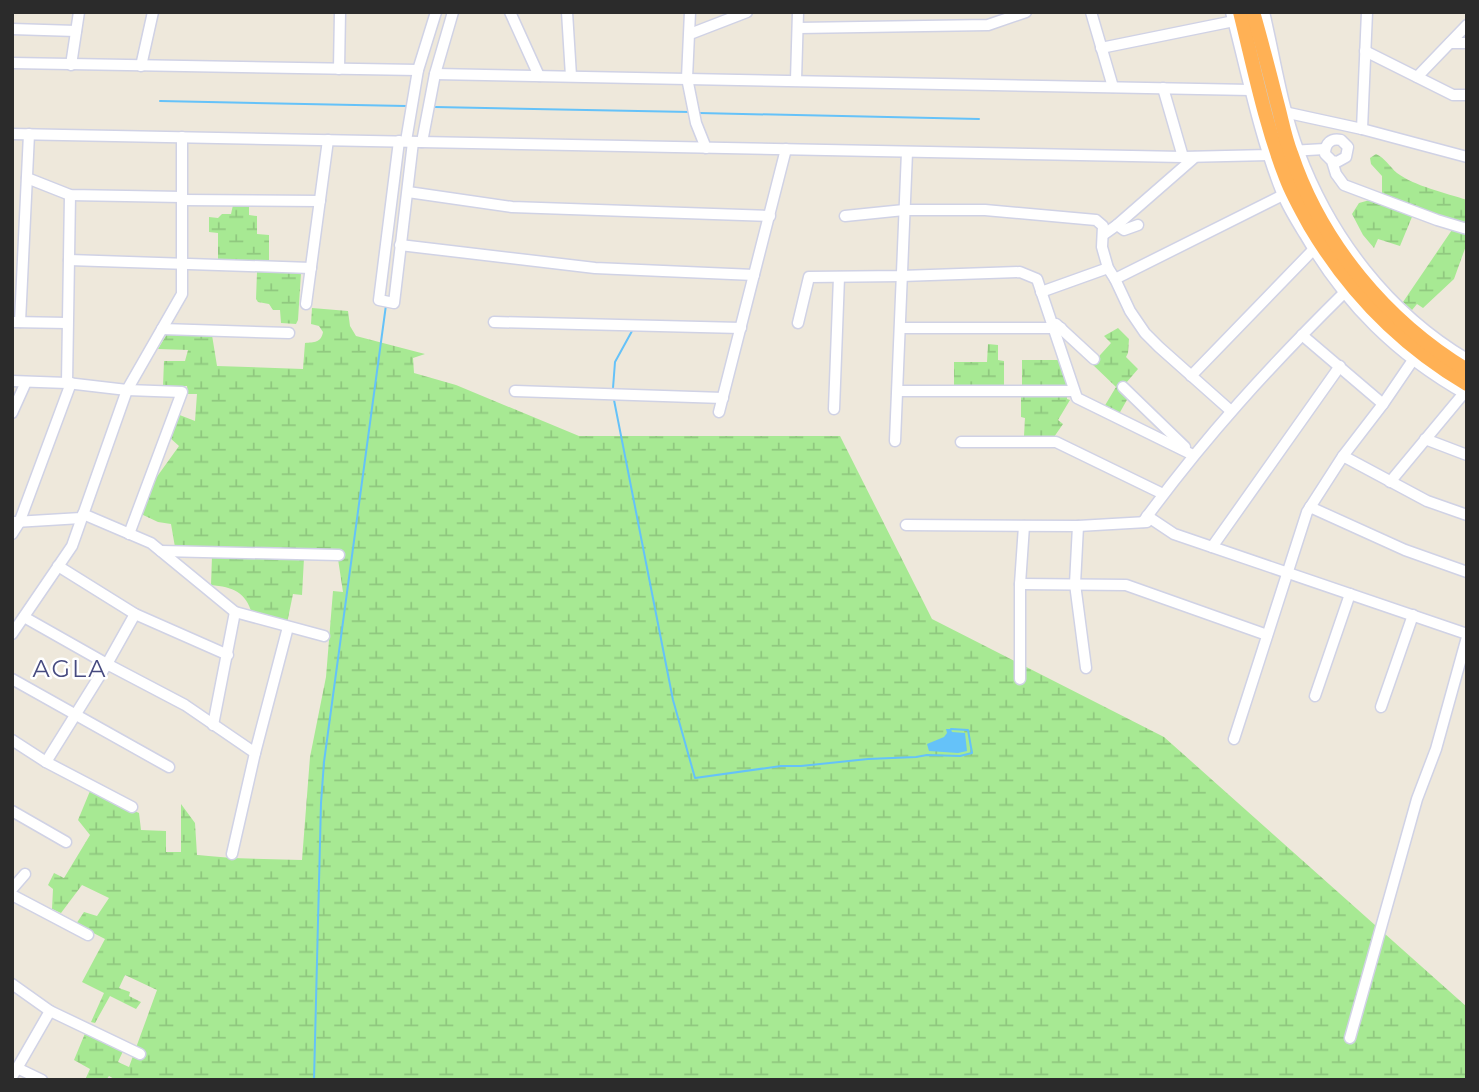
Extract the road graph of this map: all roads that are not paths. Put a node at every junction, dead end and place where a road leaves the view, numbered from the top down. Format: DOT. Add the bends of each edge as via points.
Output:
graph roads {
  1 [pos="80,12"];
  2 [pos="153,12"];
  3 [pos="340,12"];
  4 [pos="436,12"];
  5 [pos="453,12"];
  6 [pos="510,12"];
  7 [pos="567,12"];
  8 [pos="690,12"];
  9 [pos="747,12"];
  10 [pos="798,12"];
  11 [pos="1026,12"];
  12 [pos="1253,12"];
  13 [pos="1264,12"];
  14 [pos="1367,12"];
  15 [pos="1093,13"];
  16 [pos="1235,15"];
  17 [pos="1467,25"];
  18 [pos="798,28"];
  19 [pos="12,29"];
  20 [pos="76,32"];
  21 [pos="690,34"];
  22 [pos="1450,43"];
  23 [pos="1467,43"];
  24 [pos="1101,48"];
  25 [pos="1365,51"];
  26 [pos="12,63"];
  27 [pos="71,65"];
  28 [pos="141,66"];
  29 [pos="339,69"];
  30 [pos="418,70"];
  31 [pos="435,74"];
  32 [pos="539,76"];
  33 [pos="571,76"];
  34 [pos="1417,77"];
  35 [pos="687,78"];
  36 [pos="796,80"];
  37 [pos="1113,87"];
  38 [pos="1163,88"];
  39 [pos="1251,90"];
  40 [pos="1467,96"];
  41 [pos="1283,112"];
  42 [pos="1363,129"];
  43 [pos="12,134"];
  44 [pos="29,134"];
  45 [pos="182,137"];
  46 [pos="328,140"];
  47 [pos="410,141"];
  48 [pos="1345,143"];
  49 [pos="706,148"];
  50 [pos="786,149"];
  51 [pos="1325,149"];
  52 [pos="907,152"];
  53 [pos="1283,152"];
  54 [pos="1183,157"];
  55 [pos="1195,157"];
  56 [pos="1467,157"];
  57 [pos="1332,161"];
  58 [pos="27,178"];
  59 [pos="408,192"];
  60 [pos="70,195"];
  61 [pos="1283,195"];
  62 [pos="182,198"];
  63 [pos="320,201"];
  64 [pos="905,211"];
  65 [pos="770,216"];
  66 [pos="845,216"];
  67 [pos="1116,225"];
  68 [pos="1138,225"];
  69 [pos="1467,229"];
  70 [pos="1103,235"];
  71 [pos="400,245"];
  72 [pos="1313,250"];
  73 [pos="69,260"];
  74 [pos="182,264"];
  75 [pos="311,268"];
  76 [pos="1108,268"];
  77 [pos="754,275"];
  78 [pos="839,276"];
  79 [pos="901,276"];
  80 [pos="1115,279"];
  81 [pos="1041,292"];
  82 [pos="1344,293"];
  83 [pos="306,304"];
  84 [pos="494,321"];
  85 [pos="16,322"];
  86 [pos="68,323"];
  87 [pos="798,323"];
  88 [pos="1055,325"];
  89 [pos="741,328"];
  90 [pos="900,328"];
  91 [pos="162,329"];
  92 [pos="289,333"];
  93 [pos="1301,335"];
  94 [pos="1094,359"];
  95 [pos="1467,359"];
  96 [pos="1413,360"];
  97 [pos="1340,366"];
  98 [pos="1467,370"];
  99 [pos="1191,376"];
  100 [pos="12,382"];
  101 [pos="26,382"];
  102 [pos="69,383"];
  103 [pos="1123,387"];
  104 [pos="127,390"];
  105 [pos="516,391"];
  106 [pos="898,391"];
  107 [pos="1074,391"];
  108 [pos="1466,391"];
  109 [pos="723,398"];
  110 [pos="1383,404"];
  111 [pos="834,409"];
  112 [pos="1231,411"];
  113 [pos="719,412"];
  114 [pos="12,413"];
  115 [pos="1425,439"];
  116 [pos="895,441"];
  117 [pos="961,442"];
  118 [pos="1193,455"];
  119 [pos="1343,456"];
  120 [pos="1467,456"];
  121 [pos="1390,482"];
  122 [pos="1163,494"];
  123 [pos="1310,507"];
  124 [pos="1467,515"];
  125 [pos="82,516"];
  126 [pos="1149,520"];
  127 [pos="16,522"];
  128 [pos="906,525"];
  129 [pos="1024,526"];
  130 [pos="1078,526"];
  131 [pos="12,534"];
  132 [pos="129,534"];
  133 [pos="1212,547"];
  134 [pos="160,551"];
  135 [pos="339,555"];
  136 [pos="58,566"];
  137 [pos="1287,572"];
  138 [pos="1467,572"];
  139 [pos="1020,583"];
  140 [pos="1075,584"];
  141 [pos="1350,594"];
  142 [pos="235,612"];
  143 [pos="135,614"];
  144 [pos="1413,615"];
  145 [pos="23,617"];
  146 [pos="288,627"];
  147 [pos="12,634"];
  148 [pos="1268,635"];
  149 [pos="1467,635"];
  150 [pos="324,636"];
  151 [pos="228,655"];
  152 [pos="107,664"];
  153 [pos="1086,668"];
  154 [pos="1020,678"];
  155 [pos="12,679"];
  156 [pos="1315,696"];
  157 [pos="1381,707"];
  158 [pos="76,714"];
  159 [pos="214,725"];
  160 [pos="1234,739"];
  161 [pos="12,740"];
  162 [pos="255,753"];
  163 [pos="46,762"];
  164 [pos="169,766"];
  165 [pos="132,807"];
  166 [pos="12,811"];
  167 [pos="65,842"];
  168 [pos="232,854"];
  169 [pos="25,874"];
  170 [pos="12,889"];
  171 [pos="12,895"];
  172 [pos="88,935"];
  173 [pos="12,984"];
  174 [pos="50,1011"];
  175 [pos="1350,1038"];
  176 [pos="140,1054"];
  177 [pos="15,1072"];
  178 [pos="42,1080"];
  1 -- 20 [label="street"];
  2 -- 28 [label="street"];
  3 -- 29 [label="street"];
  4 -- 30 [label="street"];
  5 -- 31 [label="street"];
  6 -- 32 [label="street"];
  7 -- 33 [label="street"];
  8 -- 21 [label="street"];
  9 -- 21 [label="street"];
  10 -- 18 [label="street"];
  11 -- 18 [label="street" via="988,25"];
  12 -- 41 [label="highway"];
  13 -- 41 [label="street"];
  14 -- 25 [label="street"];
  15 -- 24 [label="street"];
  16 -- 24 [label="street"];
  16 -- 39 [label="street"];
  16 -- 53 [label="highway"];
  17 -- 22 [label="street"];
  18 -- 36 [label="street"];
  19 -- 20 [label="street"];
  20 -- 27 [label="street"];
  21 -- 35 [label="street"];
  22 -- 23 [label="street"];
  22 -- 34 [label="street"];
  24 -- 37 [label="street"];
  25 -- 34 [label="street"];
  25 -- 42 [label="street"];
  26 -- 27 [label="street"];
  27 -- 28 [label="street"];
  28 -- 29 [label="street"];
  29 -- 30 [label="street"];
  30 -- 47 [label="street"];
  31 -- 32 [label="street"];
  31 -- 47 [label="street"];
  32 -- 33 [label="street"];
  33 -- 35 [label="street"];
  34 -- 40 [label="street" via="1453,95"];
  35 -- 36 [label="street"];
  35 -- 49 [label="street"];
  36 -- 37 [label="street"];
  37 -- 38 [label="street"];
  38 -- 39 [label="street"];
  38 -- 54 [label="street"];
  39 -- 53 [label="street"];
  41 -- 42 [label="street"];
  41 -- 53 [label="highway"];
  42 -- 48 [label="street"];
  42 -- 56 [label="street"];
  43 -- 44 [label="street"];
  44 -- 45 [label="street"];
  44 -- 58 [label="street"];
  45 -- 46 [label="street"];
  45 -- 62 [label="street"];
  46 -- 47 [label="street"];
  46 -- 63 [label="street"];
  47 -- 49 [label="street"];
  47 -- 59 [label="street"];
  47 -- 71 [label="street" via="379,300 394,303"];
  48 -- 51 [label="street" via="1331,140"];
  48 -- 57 [label="street" via="1346,157"];
  49 -- 50 [label="street"];
  50 -- 52 [label="street"];
  50 -- 65 [label="street"];
  51 -- 53 [label="street"];
  51 -- 57 [label="street"];
  52 -- 54 [label="street"];
  52 -- 64 [label="street"];
  53 -- 55 [label="street"];
  53 -- 61 [label="street"];
  53 -- 95 [label="street" via="1377,284 1410,318"];
  53 -- 98 [label="highway" via="1342,253 1372,292 1407,326"];
  53 -- 108 [label="highway" via="1295,197 1330,258 1389,327"];
  54 -- 55 [label="street"];
  55 -- 67 [label="street"];
  57 -- 69 [label="street" via="1344,185"];
  58 -- 60 [label="street"];
  58 -- 85 [label="street"];
  59 -- 65 [label="street" via="512,206"];
  59 -- 71 [label="street"];
  60 -- 62 [label="street"];
  60 -- 73 [label="street"];
  61 -- 72 [label="street"];
  61 -- 80 [label="street"];
  62 -- 63 [label="street"];
  62 -- 74 [label="street"];
  63 -- 75 [label="street"];
  64 -- 66 [label="street"];
  64 -- 70 [label="street" via="985,210 1096,220 1103,226"];
  64 -- 79 [label="street"];
  65 -- 77 [label="street"];
  67 -- 68 [label="street" via="1124,230"];
  67 -- 70 [label="street"];
  70 -- 76 [label="street"];
  71 -- 77 [label="street" via="595,268"];
  72 -- 82 [label="street"];
  72 -- 99 [label="street"];
  73 -- 74 [label="street"];
  73 -- 86 [label="street"];
  74 -- 75 [label="street"];
  74 -- 91 [label="street" via="182,294"];
  75 -- 83 [label="street"];
  76 -- 80 [label="street"];
  76 -- 81 [label="street"];
  77 -- 89 [label="street"];
  78 -- 79 [label="street"];
  78 -- 87 [label="street" via="810,277"];
  78 -- 111 [label="street"];
  79 -- 81 [label="street" via="1020,272 1037,279"];
  79 -- 90 [label="street"];
  80 -- 99 [label="street" via="1145,333"];
  81 -- 88 [label="street"];
  82 -- 93 [label="street"];
  82 -- 96 [label="street"];
  84 -- 89 [label="street"];
  85 -- 86 [label="street"];
  86 -- 102 [label="street"];
  88 -- 90 [label="street"];
  88 -- 94 [label="street"];
  88 -- 107 [label="street"];
  89 -- 109 [label="street"];
  90 -- 106 [label="street"];
  91 -- 92 [label="street"];
  91 -- 104 [label="street"];
  93 -- 97 [label="street"];
  93 -- 112 [label="street"];
  96 -- 108 [label="street"];
  96 -- 110 [label="street"];
  97 -- 110 [label="street"];
  97 -- 133 [label="street"];
  99 -- 112 [label="street"];
  100 -- 101 [label="street"];
  101 -- 102 [label="street"];
  101 -- 114 [label="street"];
  102 -- 104 [label="street"];
  102 -- 127 [label="street"];
  103 -- 118 [label="street"];
  104 -- 125 [label="street"];
  104 -- 132 [label="street" via="182,392"];
  105 -- 109 [label="street"];
  106 -- 107 [label="street"];
  106 -- 116 [label="street"];
  107 -- 118 [label="street" via="1077,398"];
  108 -- 115 [label="street"];
  109 -- 113 [label="street"];
  110 -- 119 [label="street"];
  112 -- 118 [label="street"];
  115 -- 120 [label="street"];
  115 -- 121 [label="street"];
  117 -- 122 [label="street" via="1056,442"];
  118 -- 122 [label="street"];
  119 -- 121 [label="street"];
  119 -- 123 [label="street"];
  121 -- 124 [label="street"];
  122 -- 126 [label="street"];
  123 -- 137 [label="street"];
  123 -- 138 [label="street"];
  125 -- 127 [label="street"];
  125 -- 132 [label="street"];
  125 -- 136 [label="street" via="72,545"];
  126 -- 130 [label="street"];
  126 -- 133 [label="street"];
  127 -- 131 [label="street"];
  128 -- 129 [label="street"];
  129 -- 130 [label="street"];
  129 -- 139 [label="street"];
  130 -- 140 [label="street"];
  132 -- 134 [label="street"];
  133 -- 137 [label="street"];
  134 -- 135 [label="street"];
  134 -- 142 [label="street"];
  136 -- 143 [label="street"];
  136 -- 145 [label="street"];
  137 -- 141 [label="street"];
  137 -- 148 [label="street"];
  139 -- 140 [label="street"];
  139 -- 154 [label="street"];
  140 -- 148 [label="street" via="1126,584"];
  140 -- 153 [label="street"];
  141 -- 144 [label="street"];
  141 -- 156 [label="street"];
  142 -- 146 [label="street"];
  142 -- 151 [label="street"];
  143 -- 151 [label="street"];
  143 -- 152 [label="street"];
  144 -- 149 [label="street"];
  144 -- 157 [label="street"];
  145 -- 147 [label="street"];
  145 -- 152 [label="street"];
  146 -- 150 [label="street"];
  146 -- 162 [label="street"];
  148 -- 160 [label="street"];
  149 -- 175 [label="street"];
  151 -- 159 [label="street"];
  152 -- 158 [label="street"];
  152 -- 159 [label="street"];
  155 -- 158 [label="street"];
  158 -- 163 [label="street"];
  158 -- 164 [label="street"];
  159 -- 162 [label="street"];
  161 -- 163 [label="street"];
  162 -- 168 [label="street"];
  163 -- 165 [label="street"];
  166 -- 167 [label="street"];
  169 -- 170 [label="street"];
  171 -- 172 [label="street"];
  173 -- 174 [label="street"];
  174 -- 176 [label="street"];
  174 -- 177 [label="street"];
  177 -- 178 [label="street"];
}
